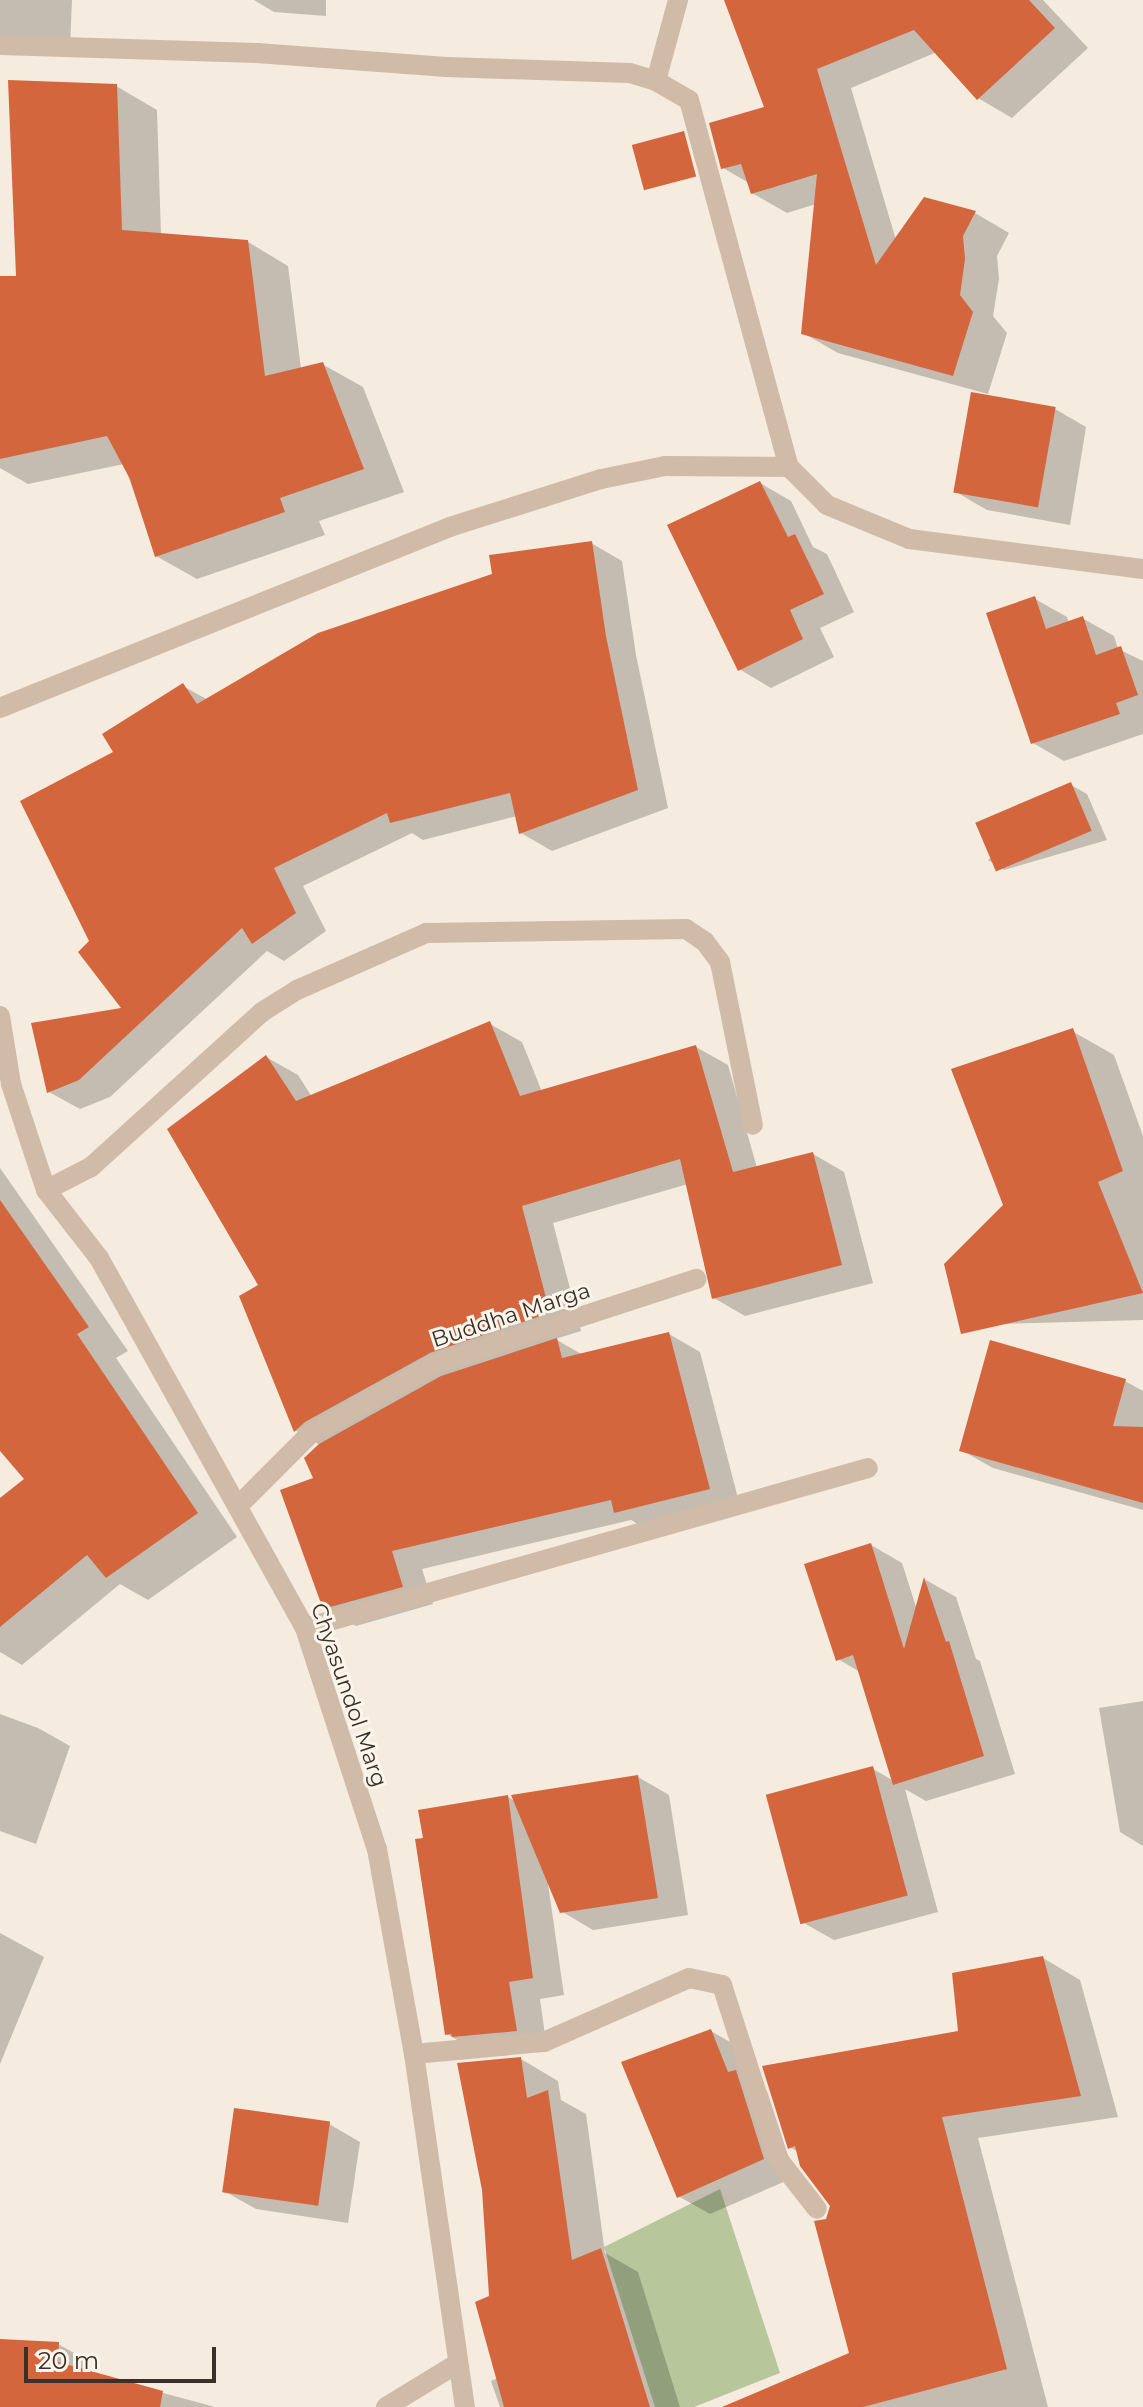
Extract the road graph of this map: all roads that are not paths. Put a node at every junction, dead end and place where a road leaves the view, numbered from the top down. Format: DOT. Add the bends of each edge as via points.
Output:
graph roads {
  1 [pos="678,0"];
  2 [pos="0,45"];
  3 [pos="656,81"];
  4 [pos="789,467"];
  5 [pos="1143,569"];
  6 [pos="0,708"];
  7 [pos="0,1016"];
  8 [pos="753,1125"];
  9 [pos="46,1190"];
  10 [pos="696,1279"];
  11 [pos="868,1468"];
  12 [pos="239,1505"];
  13 [pos="305,1628"];
  14 [pos="414,2054"];
  15 [pos="817,2209"];
  16 [pos="458,2363"];
  17 [pos="386,2407"];
  18 [pos="465,2407"];
  1 -- 3 [label="street"];
  2 -- 3 [label="street" via="630,73"];
  3 -- 4 [label="street" via="689,100"];
  4 -- 5 [label="street" via="827,505 909,539"];
  4 -- 6 [label="street" via="665,466 601,479 450,527"];
  7 -- 9 [label="street, Chyasundol Marg" via="11,1084"];
  8 -- 9 [label="street" via="720,962 686,929 426,933 297,990 262,1012 91,1167"];
  9 -- 12 [label="street, Chyasundol Marg" via="99,1258"];
  10 -- 12 [label="street, Buddha Marga" via="436,1364 311,1433"];
  11 -- 13 [label="street"];
  12 -- 13 [label="street, Chyasundol Marg"];
  13 -- 14 [label="street, Chyasundol Marg" via="377,1849"];
  14 -- 15 [label="street" via="544,2042 689,1978 722,1985 778,2159"];
  14 -- 16 [label="street, Chyasundol Marg"];
  16 -- 17 [label="street"];
  16 -- 18 [label="street, Chyasundol Marg"];
}
